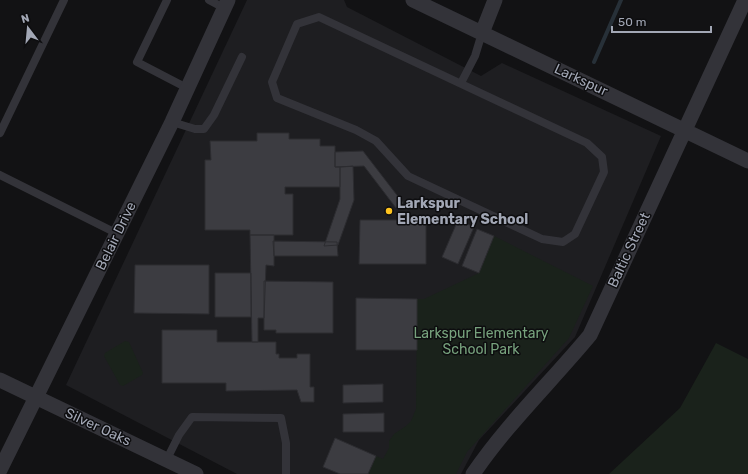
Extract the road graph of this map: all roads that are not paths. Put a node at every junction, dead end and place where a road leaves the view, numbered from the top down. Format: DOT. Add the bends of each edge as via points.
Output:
graph roads {
  1 [pos="64,0"];
  2 [pos="167,0"];
  3 [pos="209,0"];
  4 [pos="413,0"];
  5 [pos="495,0"];
  6 [pos="745,0"];
  7 [pos="226,4"];
  8 [pos="482,33"];
  9 [pos="242,57"];
  10 [pos="461,82"];
  11 [pos="187,88"];
  12 [pos="172,122"];
  13 [pos="684,130"];
  14 [pos="0,133"];
  15 [pos="748,161"];
  16 [pos="0,175"];
  17 [pos="118,234"];
  18 [pos="0,380"];
  19 [pos="35,397"];
  20 [pos="167,459"];
  21 [pos="0,470"];
  22 [pos="196,474"];
  23 [pos="286,474"];
  24 [pos="473,474"];
  1 -- 14 [label="lane"];
  2 -- 11 [label="lane" via="137,62"];
  3 -- 7 [label="lane"];
  4 -- 8 [label="street, Larkspur"];
  5 -- 8 [label="street"];
  6 -- 13 [label="street, Baltic Street"];
  7 -- 11 [label="street, Belair Drive"];
  8 -- 10 [label="lane" via="475,56"];
  8 -- 13 [label="street, Larkspur"];
  9 -- 12 [label="lane" via="214,116 204,129"];
  10 -- 10 [label="lane" via="319,17 297,24 272,82 278,98 356,130 376,141 408,176 542,239 563,242 576,234 604,172 602,157 587,143"];
  11 -- 12 [label="street, Belair Drive"];
  12 -- 17 [label="street, Belair Drive"];
  13 -- 15 [label="street, Larkspur"];
  13 -- 24 [label="street, Baltic Street" via="590,335 513,421"];
  16 -- 17 [label="lane"];
  17 -- 19 [label="street, Belair Drive"];
  18 -- 19 [label="street, Silver Oaks"];
  19 -- 20 [label="street, Silver Oaks"];
  19 -- 21 [label="street, Belair Drive"];
  20 -- 22 [label="street, Silver Oaks"];
  20 -- 23 [label="lane" via="192,417 281,418 286,443"];
}
